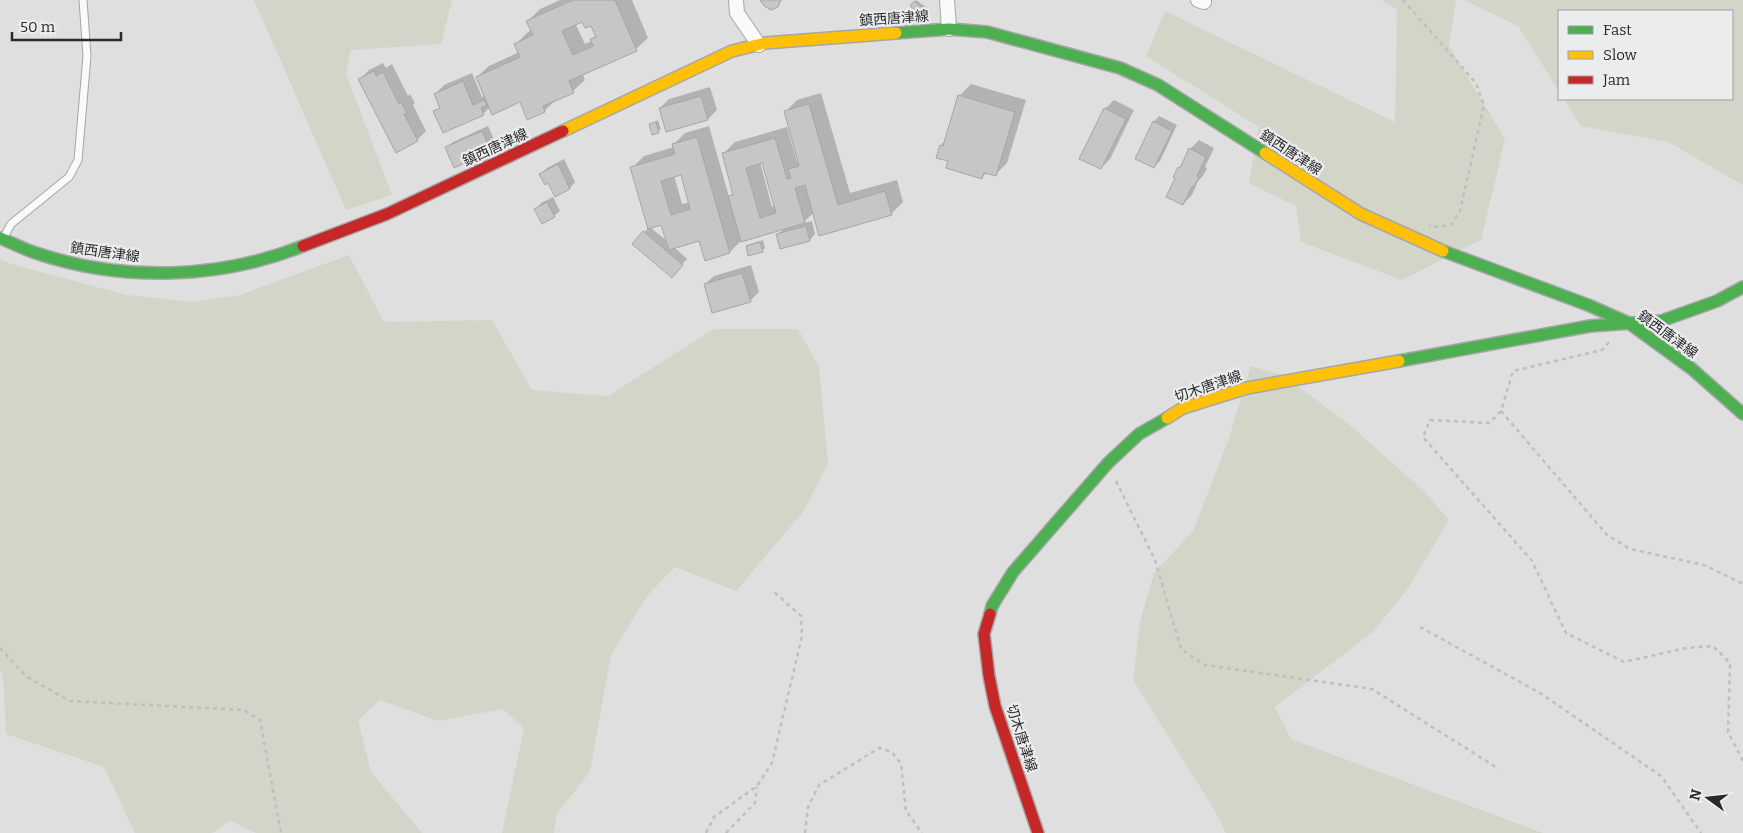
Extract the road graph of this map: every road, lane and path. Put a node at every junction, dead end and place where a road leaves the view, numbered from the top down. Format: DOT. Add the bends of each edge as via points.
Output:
graph roads {
  1 [pos="83,0"];
  2 [pos="736,0"];
  3 [pos="946,0"];
  4 [pos="1198,0"];
  5 [pos="1204,0"];
  6 [pos="1403,0"];
  7 [pos="949,29"];
  8 [pos="759,44"];
  9 [pos="1425,225"];
  10 [pos="1,238"];
  11 [pos="1743,287"];
  12 [pos="1629,323"];
  13 [pos="1501,411"];
  14 [pos="1743,414"];
  15 [pos="1108,464"];
  16 [pos="1743,584"];
  17 [pos="772,590"];
  18 [pos="1420,627"];
  19 [pos="0,648"];
  20 [pos="1743,761"];
  21 [pos="1499,769"];
  22 [pos="758,786"];
  23 [pos="281,833"];
  24 [pos="706,833"];
  25 [pos="726,833"];
  26 [pos="806,833"];
  27 [pos="922,833"];
  28 [pos="1038,833"];
  29 [pos="1700,833"];
  1 -- 10 [label="lane" via="86,56 78,160 69,178 11,224"];
  2 -- 8 [label="street" via="737,13"];
  3 -- 7 [label="street"];
  4 -- 5 [label="street"];
  6 -- 9 [label="path" via="1476,84 1484,105 1460,211 1451,225"];
  7 -- 8 [label="main road, 鎮西唐津線"];
  7 -- 12 [label="main road, 鎮西唐津線" via="987,32 1120,68 1158,85 1361,214 1428,246"];
  8 -- 10 [label="main road, 鎮西唐津線" via="732,51 388,214 273,258 223,269 128,272 83,266 38,254"];
  11 -- 12 [label="main road, 切木唐津線" via="1718,301 1661,321"];
  12 -- 13 [label="path" via="1602,350 1513,371"];
  12 -- 14 [label="main road, 鎮西唐津線" via="1692,368"];
  12 -- 15 [label="main road, 切木唐津線" via="1590,326 1247,388 1183,408 1139,434"];
  13 -- 16 [label="path" via="1607,535 1630,549 1704,565"];
  13 -- 20 [label="path" via="1489,423 1430,420 1423,437 1532,561 1566,633 1624,662 1686,648 1713,646 1730,663 1728,732"];
  15 -- 21 [label="path" via="1155,560 1181,648 1205,665 1372,689"];
  15 -- 28 [label="main road, 切木唐津線" via="1013,572 992,606 984,634 995,706"];
  17 -- 22 [label="path" via="801,616 802,636 772,763"];
  18 -- 29 [label="path" via="1540,693 1661,776"];
  19 -- 23 [label="path" via="27,677 70,701 244,710 260,720"];
  22 -- 24 [label="path" via="714,817"];
  22 -- 25 [label="path" via="754,803"];
  26 -- 27 [label="path" via="808,807 819,785 879,748 892,752 901,764 906,811"];
}
